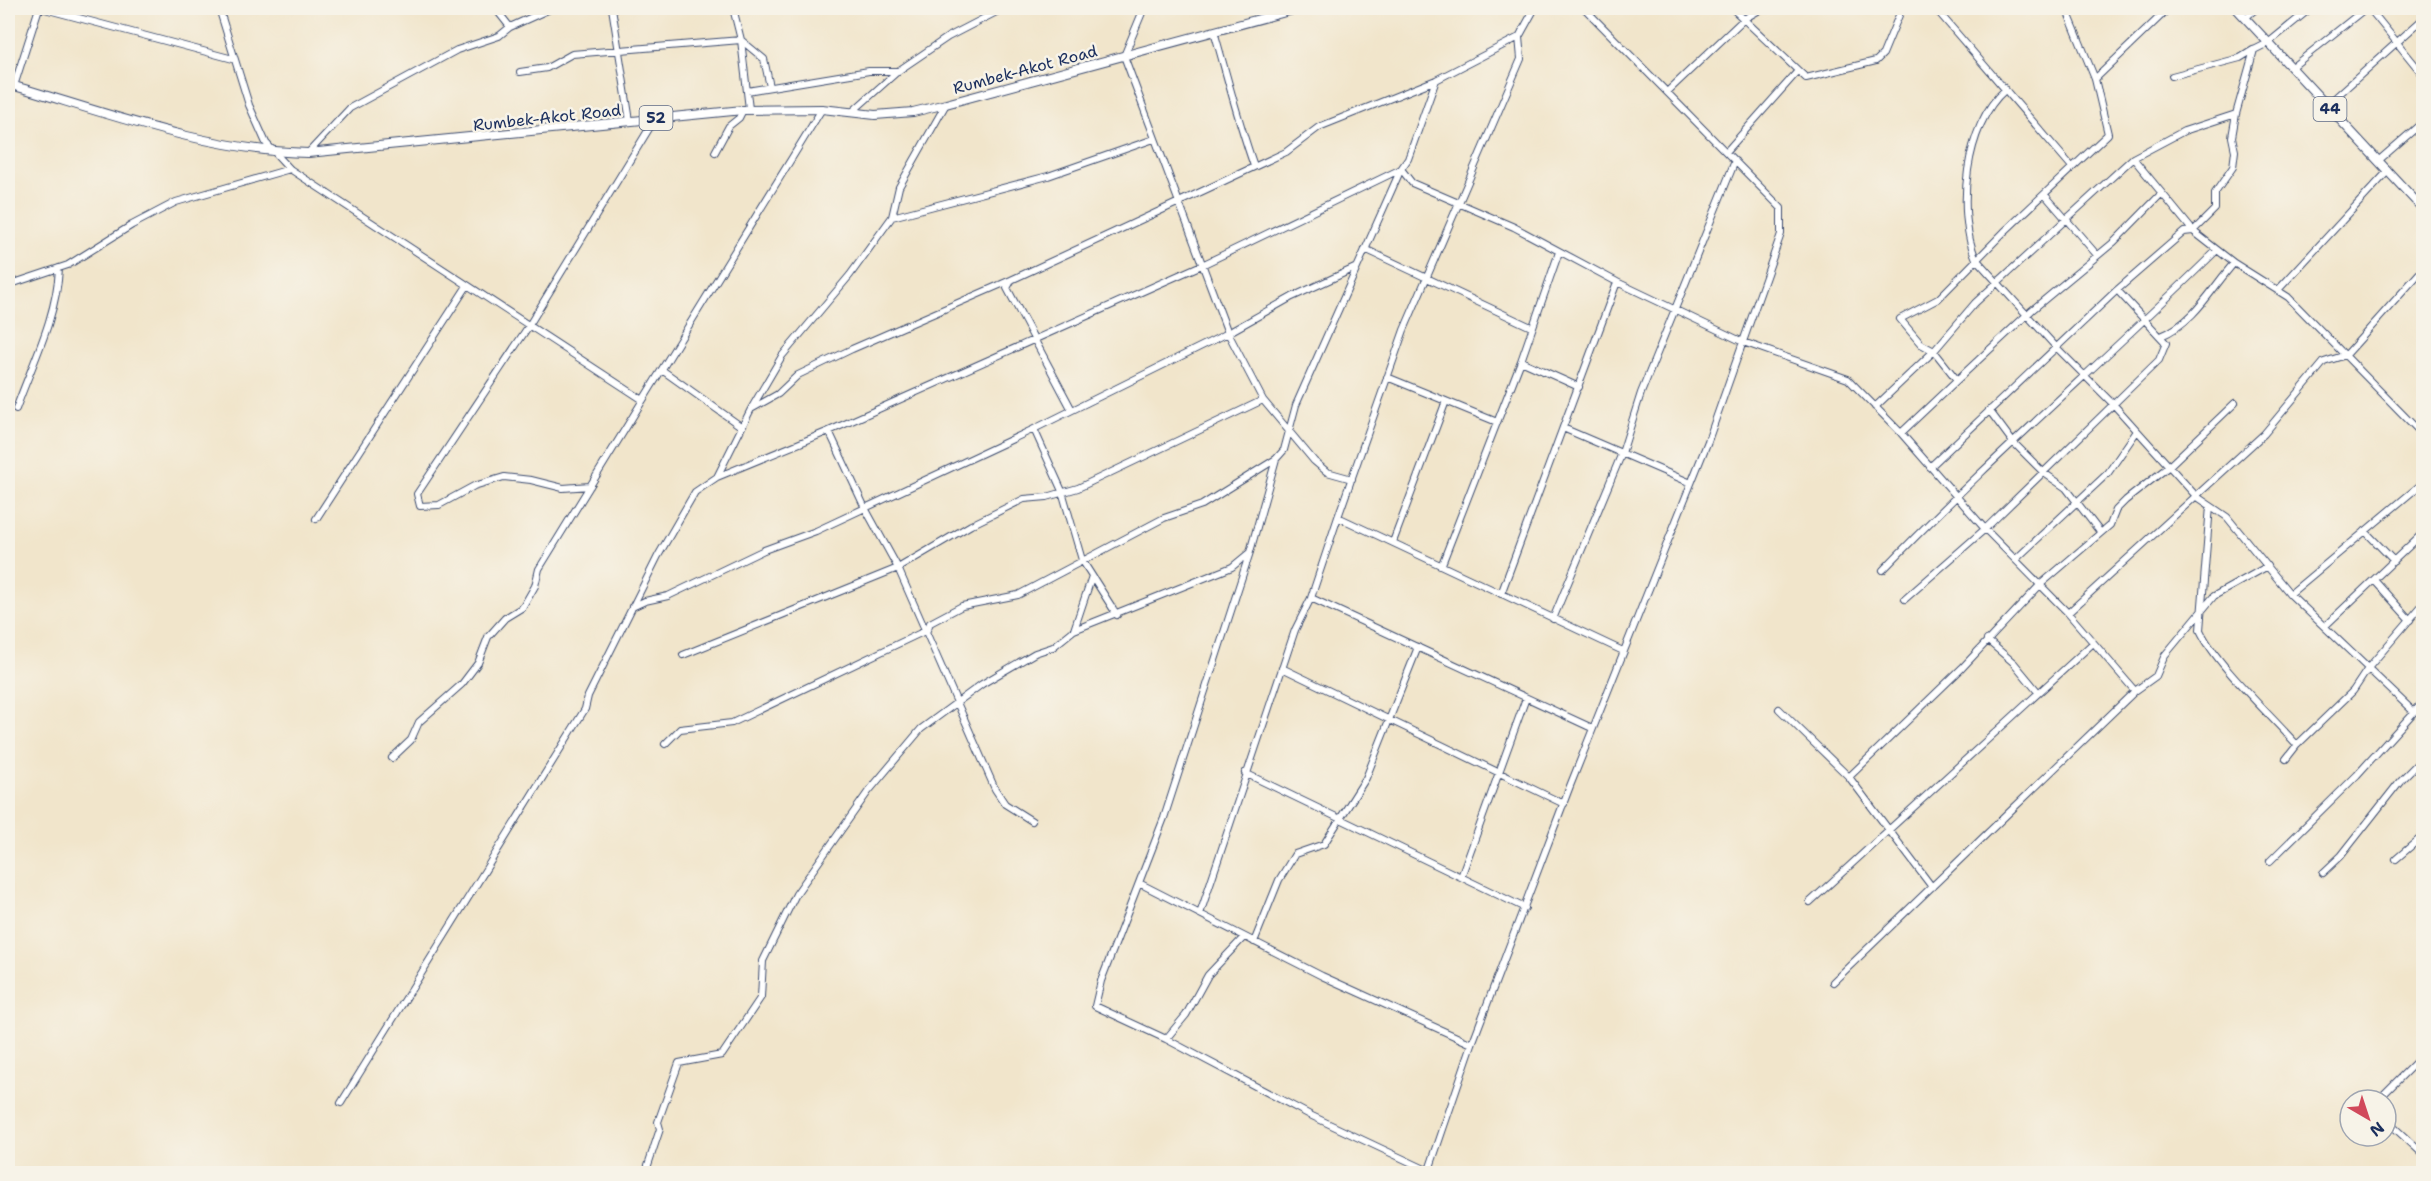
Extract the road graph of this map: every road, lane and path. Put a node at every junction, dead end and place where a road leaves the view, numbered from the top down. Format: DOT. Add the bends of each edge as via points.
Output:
graph roads {
  1 [pos="40,8"];
  2 [pos="219,8"];
  3 [pos="495,8"];
  4 [pos="552,8"];
  5 [pos="612,8"];
  6 [pos="733,8"];
  7 [pos="1004,8"];
  8 [pos="1144,8"];
  9 [pos="1300,8"];
  10 [pos="1535,8"];
  11 [pos="1584,8"];
  12 [pos="1732,8"];
  13 [pos="1763,8"];
  14 [pos="1902,8"];
  15 [pos="1908,8"];
  16 [pos="1935,8"];
  17 [pos="2066,8"];
  18 [pos="2169,8"];
  19 [pos="2236,8"];
  20 [pos="2257,8"];
  21 [pos="2311,8"];
  22 [pos="2368,8"];
  23 [pos="1900,15"];
  24 [pos="2245,18"];
  25 [pos="2424,18"];
  26 [pos="1744,19"];
  27 [pos="510,27"];
  28 [pos="1214,31"];
  29 [pos="1519,37"];
  30 [pos="741,40"];
  31 [pos="2268,43"];
  32 [pos="2396,43"];
  33 [pos="2254,50"];
  34 [pos="621,52"];
  35 [pos="1124,56"];
  36 [pos="233,59"];
  37 [pos="2291,68"];
  38 [pos="898,71"];
  39 [pos="1798,71"];
  40 [pos="520,72"];
  41 [pos="2423,73"];
  42 [pos="2172,76"];
  43 [pos="2095,79"];
  44 [pos="1436,80"];
  45 [pos="11,85"];
  46 [pos="770,87"];
  47 [pos="2005,90"];
  48 [pos="747,91"];
  49 [pos="1667,92"];
  50 [pos="946,104"];
  51 [pos="2327,105"];
  52 [pos="746,109"];
  53 [pos="822,109"];
  54 [pos="852,112"];
  55 [pos="2235,114"];
  56 [pos="655,118"];
  57 [pos="630,121"];
  58 [pos="2424,121"];
  59 [pos="1154,140"];
  60 [pos="276,152"];
  61 [pos="715,152"];
  62 [pos="1726,152"];
  63 [pos="308,153"];
  64 [pos="2133,158"];
  65 [pos="1735,161"];
  66 [pos="2378,161"];
  67 [pos="1254,165"];
  68 [pos="2072,167"];
  69 [pos="290,169"];
  70 [pos="1401,169"];
  71 [pos="2388,171"];
  72 [pos="2162,193"];
  73 [pos="2045,195"];
  74 [pos="1177,203"];
  75 [pos="1458,205"];
  76 [pos="2424,210"];
  77 [pos="892,217"];
  78 [pos="2068,221"];
  79 [pos="2193,231"];
  80 [pos="1365,249"];
  81 [pos="2217,250"];
  82 [pos="1559,252"];
  83 [pos="2097,255"];
  84 [pos="1976,259"];
  85 [pos="2234,263"];
  86 [pos="1204,264"];
  87 [pos="1357,267"];
  88 [pos="60,268"];
  89 [pos="2424,268"];
  90 [pos="1426,279"];
  91 [pos="1011,280"];
  92 [pos="1617,282"];
  93 [pos="1998,284"];
  94 [pos="8,285"];
  95 [pos="467,286"];
  96 [pos="2117,290"];
  97 [pos="2278,290"];
  98 [pos="1676,311"];
  99 [pos="2028,314"];
  100 [pos="2146,320"];
  101 [pos="528,327"];
  102 [pos="1531,327"];
  103 [pos="1228,333"];
  104 [pos="2161,336"];
  105 [pos="1035,339"];
  106 [pos="1743,342"];
  107 [pos="2056,346"];
  108 [pos="1934,351"];
  109 [pos="2346,354"];
  110 [pos="1521,361"];
  111 [pos="662,370"];
  112 [pos="2083,375"];
  113 [pos="1387,377"];
  114 [pos="1957,380"];
  115 [pos="1579,387"];
  116 [pos="643,400"];
  117 [pos="1263,400"];
  118 [pos="1446,402"];
  119 [pos="2235,403"];
  120 [pos="2114,405"];
  121 [pos="1875,407"];
  122 [pos="16,409"];
  123 [pos="751,409"];
  124 [pos="1072,410"];
  125 [pos="1989,410"];
  126 [pos="1497,422"];
  127 [pos="742,427"];
  128 [pos="1563,428"];
  129 [pos="1034,429"];
  130 [pos="830,431"];
  131 [pos="2137,431"];
  132 [pos="1289,432"];
  133 [pos="1901,433"];
  134 [pos="2424,436"];
  135 [pos="2012,441"];
  136 [pos="1622,453"];
  137 [pos="1276,459"];
  138 [pos="1930,467"];
  139 [pos="2168,467"];
  140 [pos="2044,473"];
  141 [pos="717,477"];
  142 [pos="1352,479"];
  143 [pos="1691,483"];
  144 [pos="2422,485"];
  145 [pos="590,486"];
  146 [pos="1062,491"];
  147 [pos="1954,496"];
  148 [pos="2196,496"];
  149 [pos="2076,501"];
  150 [pos="2210,506"];
  151 [pos="865,508"];
  152 [pos="1338,517"];
  153 [pos="316,519"];
  154 [pos="1985,529"];
  155 [pos="2365,531"];
  156 [pos="2100,532"];
  157 [pos="2424,532"];
  158 [pos="1393,542"];
  159 [pos="1250,552"];
  160 [pos="2016,559"];
  161 [pos="1082,560"];
  162 [pos="2394,561"];
  163 [pos="1442,564"];
  164 [pos="2268,566"];
  165 [pos="898,568"];
  166 [pos="1882,570"];
  167 [pos="1092,575"];
  168 [pos="2374,580"];
  169 [pos="2041,584"];
  170 [pos="1501,594"];
  171 [pos="2290,594"];
  172 [pos="1311,598"];
  173 [pos="1905,599"];
  174 [pos="2424,603"];
  175 [pos="632,607"];
  176 [pos="2202,609"];
  177 [pos="2068,613"];
  178 [pos="1118,615"];
  179 [pos="1554,619"];
  180 [pos="2410,620"];
  181 [pos="2325,626"];
  182 [pos="927,630"];
  183 [pos="1074,630"];
  184 [pos="1987,640"];
  185 [pos="2091,644"];
  186 [pos="1418,648"];
  187 [pos="1623,651"];
  188 [pos="683,655"];
  189 [pos="2369,667"];
  190 [pos="1282,668"];
  191 [pos="2135,691"];
  192 [pos="2038,692"];
  193 [pos="1526,698"];
  194 [pos="2424,701"];
  195 [pos="957,702"];
  196 [pos="1779,709"];
  197 [pos="2414,712"];
  198 [pos="1388,719"];
  199 [pos="1592,728"];
  200 [pos="665,744"];
  201 [pos="2297,745"];
  202 [pos="2424,757"];
  203 [pos="392,758"];
  204 [pos="2286,759"];
  205 [pos="1245,773"];
  206 [pos="1500,773"];
  207 [pos="1849,777"];
  208 [pos="1564,804"];
  209 [pos="1341,820"];
  210 [pos="1032,821"];
  211 [pos="1890,829"];
  212 [pos="2424,835"];
  213 [pos="2396,859"];
  214 [pos="2270,861"];
  215 [pos="2323,873"];
  216 [pos="1461,877"];
  217 [pos="1138,883"];
  218 [pos="1932,887"];
  219 [pos="1810,902"];
  220 [pos="1525,909"];
  221 [pos="1200,914"];
  222 [pos="1244,937"];
  223 [pos="1254,942"];
  224 [pos="1833,982"];
  225 [pos="1166,1039"];
  226 [pos="1472,1044"];
  227 [pos="2424,1054"];
  228 [pos="2390,1088"];
  229 [pos="341,1103"];
  230 [pos="2398,1131"];
  231 [pos="2424,1155"];
  232 [pos="1428,1172"];
  233 [pos="645,1173"];
  1 -- 36 [label="street"];
  1 -- 45 [label="street"];
  2 -- 36 [label="street"];
  3 -- 27 [label="street"];
  4 -- 27 [label="street"];
  5 -- 34 [label="street"];
  6 -- 30 [label="street"];
  7 -- 38 [label="street" via="948,37"];
  8 -- 35 [label="street"];
  9 -- 28 [label="main road, Rumbek-Akot Road / 52"];
  10 -- 29 [label="street"];
  11 -- 49 [label="street"];
  12 -- 26 [label="street"];
  13 -- 26 [label="street"];
  14 -- 23 [label="street"];
  15 -- 23 [label="street"];
  16 -- 47 [label="street"];
  17 -- 43 [label="street"];
  18 -- 43 [label="street"];
  19 -- 24 [label="main road, 44"];
  20 -- 24 [label="street"];
  21 -- 31 [label="street"];
  22 -- 32 [label="street"];
  22 -- 37 [label="street"];
  23 -- 39 [label="street" via="1876,61 1806,78"];
  24 -- 31 [label="main road, 44"];
  25 -- 32 [label="street"];
  26 -- 39 [label="street"];
  26 -- 49 [label="street"];
  27 -- 63 [label="street" via="499,36 458,50 350,108"];
  28 -- 35 [label="main road, Rumbek-Akot Road / 52"];
  28 -- 67 [label="street"];
  29 -- 44 [label="street"];
  29 -- 75 [label="street" via="1521,59"];
  30 -- 34 [label="street"];
  30 -- 46 [label="street" via="764,59"];
  30 -- 48 [label="street"];
  31 -- 33 [label="street"];
  31 -- 37 [label="main road, 44"];
  32 -- 41 [label="street"];
  32 -- 51 [label="street"];
  33 -- 42 [label="street" via="2240,58"];
  33 -- 55 [label="street"];
  34 -- 40 [label="street" via="572,54 547,68"];
  34 -- 57 [label="street"];
  35 -- 50 [label="main road, Rumbek-Akot Road / 52"];
  35 -- 59 [label="street"];
  36 -- 60 [label="street" via="266,143"];
  37 -- 51 [label="main road, 44"];
  38 -- 46 [label="street" via="869,71"];
  38 -- 54 [label="street"];
  39 -- 62 [label="street"];
  43 -- 68 [label="street" via="2108,134"];
  44 -- 67 [label="street" via="1319,127 1286,152"];
  44 -- 70 [label="street"];
  45 -- 60 [label="main road, Rumbek-Akot Road / 52" via="199,138"];
  46 -- 48 [label="street"];
  47 -- 68 [label="street"];
  47 -- 84 [label="street" via="1981,124 1968,169 1969,241"];
  48 -- 52 [label="street"];
  49 -- 62 [label="street"];
  50 -- 54 [label="main road, Rumbek-Akot Road / 52" via="896,114"];
  50 -- 77 [label="street" via="899,187"];
  51 -- 66 [label="main road, 44"];
  52 -- 53 [label="main road, Rumbek-Akot Road / 52"];
  52 -- 56 [label="main road, Rumbek-Akot Road / 52"];
  52 -- 61 [label="street" via="729,126"];
  53 -- 54 [label="main road, Rumbek-Akot Road / 52"];
  53 -- 111 [label="street"];
  55 -- 64 [label="street" via="2184,131"];
  55 -- 79 [label="street" via="2233,167 2215,193 2215,209"];
  56 -- 57 [label="main road, Rumbek-Akot Road / 52"];
  56 -- 101 [label="street"];
  57 -- 63 [label="main road, Rumbek-Akot Road / 52"];
  58 -- 66 [label="street"];
  59 -- 74 [label="street"];
  59 -- 77 [label="street" via="1048,176"];
  60 -- 63 [label="main road, Rumbek-Akot Road / 52"];
  60 -- 69 [label="street"];
  62 -- 65 [label="street"];
  64 -- 72 [label="street"];
  64 -- 78 [label="street"];
  65 -- 98 [label="street"];
  65 -- 106 [label="street" via="1781,208 1781,234"];
  66 -- 71 [label="main road, 44"];
  67 -- 74 [label="street"];
  68 -- 73 [label="street"];
  69 -- 88 [label="street" via="176,202"];
  69 -- 95 [label="street"];
  70 -- 75 [label="street" via="1412,183"];
  70 -- 80 [label="street"];
  70 -- 86 [label="street"];
  71 -- 76 [label="main road, 44"];
  71 -- 97 [label="street"];
  72 -- 79 [label="street"];
  72 -- 83 [label="street"];
  73 -- 78 [label="street"];
  73 -- 84 [label="street"];
  74 -- 86 [label="street"];
  74 -- 91 [label="street"];
  75 -- 82 [label="street" via="1473,208"];
  75 -- 90 [label="street"];
  77 -- 123 [label="street" via="850,275 782,356"];
  78 -- 83 [label="street"];
  78 -- 93 [label="street"];
  79 -- 81 [label="street"];
  79 -- 96 [label="street" via="2184,232"];
  80 -- 87 [label="street"];
  80 -- 90 [label="street"];
  81 -- 85 [label="street"];
  81 -- 100 [label="street"];
  82 -- 92 [label="street"];
  82 -- 102 [label="street"];
  83 -- 99 [label="street"];
  84 -- 93 [label="street"];
  84 -- 108 [label="street" via="1938,299 1900,319 1921,344"];
  85 -- 97 [label="street"];
  85 -- 104 [label="street" via="2192,316"];
  86 -- 103 [label="street"];
  86 -- 105 [label="street"];
  87 -- 103 [label="street"];
  87 -- 132 [label="street" via="1296,405"];
  88 -- 94 [label="street"];
  88 -- 122 [label="street" via="39,352"];
  89 -- 109 [label="street"];
  90 -- 102 [label="street"];
  90 -- 113 [label="street"];
  91 -- 105 [label="street" via="1007,288 1010,297"];
  91 -- 123 [label="street" via="798,375 778,394"];
  92 -- 98 [label="street"];
  92 -- 115 [label="street"];
  93 -- 99 [label="street"];
  93 -- 108 [label="street" via="1975,303"];
  95 -- 101 [label="street"];
  95 -- 153 [label="street"];
  96 -- 100 [label="street"];
  96 -- 107 [label="street"];
  97 -- 109 [label="street"];
  98 -- 106 [label="street"];
  98 -- 136 [label="street" via="1641,393"];
  99 -- 107 [label="street"];
  99 -- 114 [label="street"];
  100 -- 104 [label="street"];
  100 -- 112 [label="street"];
  101 -- 116 [label="street"];
  101 -- 145 [label="street" via="417,495 420,506 439,505 474,486 504,477 563,488"];
  102 -- 110 [label="street"];
  103 -- 117 [label="street"];
  103 -- 124 [label="street"];
  104 -- 120 [label="street" via="2166,343 2159,360"];
  105 -- 124 [label="street"];
  105 -- 130 [label="street"];
  106 -- 121 [label="street" via="1848,379"];
  106 -- 143 [label="street"];
  107 -- 112 [label="street"];
  107 -- 125 [label="street"];
  108 -- 114 [label="street"];
  108 -- 121 [label="street"];
  109 -- 134 [label="street"];
  109 -- 148 [label="street" via="2324,362 2264,434"];
  110 -- 115 [label="street"];
  110 -- 126 [label="street"];
  111 -- 116 [label="street"];
  111 -- 127 [label="street"];
  112 -- 120 [label="street"];
  112 -- 135 [label="street"];
  113 -- 118 [label="street"];
  113 -- 142 [label="street"];
  114 -- 133 [label="street"];
  115 -- 128 [label="street"];
  116 -- 145 [label="street"];
  117 -- 132 [label="street"];
  117 -- 146 [label="street" via="1078,488"];
  118 -- 126 [label="street"];
  118 -- 158 [label="street"];
  119 -- 139 [label="street"];
  120 -- 131 [label="street"];
  120 -- 140 [label="street"];
  121 -- 133 [label="street"];
  123 -- 127 [label="street"];
  124 -- 129 [label="street"];
  125 -- 135 [label="street"];
  125 -- 138 [label="street"];
  126 -- 163 [label="street"];
  127 -- 141 [label="street"];
  128 -- 136 [label="street"];
  128 -- 170 [label="street"];
  129 -- 146 [label="street"];
  129 -- 151 [label="street"];
  130 -- 141 [label="street"];
  130 -- 151 [label="street"];
  131 -- 139 [label="street"];
  131 -- 149 [label="street" via="2108,473"];
  132 -- 137 [label="street" via="1284,450"];
  132 -- 142 [label="street" via="1327,472"];
  133 -- 138 [label="street"];
  135 -- 140 [label="street"];
  135 -- 147 [label="street"];
  136 -- 143 [label="street"];
  136 -- 179 [label="street"];
  137 -- 159 [label="street"];
  137 -- 161 [label="street" via="1202,505 1164,518"];
  138 -- 147 [label="street"];
  139 -- 148 [label="street"];
  139 -- 156 [label="street" via="2126,500 2116,510 2110,525"];
  140 -- 149 [label="street" via="2054,477"];
  140 -- 154 [label="street"];
  141 -- 175 [label="street" via="695,492"];
  142 -- 152 [label="street"];
  143 -- 187 [label="street"];
  144 -- 155 [label="street"];
  145 -- 203 [label="street" via="538,569 535,586 523,607 505,618 462,684 419,722 411,740"];
  146 -- 161 [label="street"];
  146 -- 165 [label="street" via="1024,499"];
  147 -- 154 [label="street"];
  147 -- 166 [label="street"];
  148 -- 150 [label="street"];
  148 -- 177 [label="street"];
  149 -- 156 [label="street"];
  149 -- 160 [label="street"];
  150 -- 164 [label="street" via="2226,517"];
  150 -- 176 [label="street"];
  151 -- 165 [label="street"];
  151 -- 175 [label="street" via="668,596"];
  152 -- 158 [label="street"];
  152 -- 172 [label="street"];
  154 -- 160 [label="street"];
  154 -- 173 [label="street"];
  155 -- 162 [label="street"];
  155 -- 171 [label="street"];
  156 -- 169 [label="street"];
  157 -- 162 [label="street"];
  158 -- 163 [label="street"];
  159 -- 178 [label="street" via="1232,567"];
  159 -- 217 [label="street" via="1164,818"];
  160 -- 169 [label="street"];
  161 -- 167 [label="street"];
  161 -- 182 [label="street" via="1018,594 962,606 930,623"];
  162 -- 168 [label="street"];
  163 -- 170 [label="street"];
  164 -- 171 [label="street"];
  164 -- 176 [label="street" via="2214,596"];
  165 -- 182 [label="street"];
  165 -- 188 [label="street"];
  167 -- 178 [label="street"];
  167 -- 183 [label="street"];
  168 -- 180 [label="street"];
  168 -- 181 [label="street"];
  169 -- 177 [label="street"];
  169 -- 184 [label="street"];
  170 -- 179 [label="street"];
  171 -- 181 [label="street"];
  172 -- 186 [label="street"];
  172 -- 190 [label="street"];
  174 -- 180 [label="street"];
  175 -- 229 [label="street" via="588,696 585,710"];
  176 -- 191 [label="street" via="2165,655 2156,676"];
  176 -- 201 [label="street" via="2200,630 2206,642"];
  177 -- 185 [label="street"];
  178 -- 183 [label="street"];
  179 -- 187 [label="street"];
  180 -- 189 [label="street"];
  181 -- 189 [label="street"];
  182 -- 195 [label="street"];
  182 -- 200 [label="street" via="732,723 680,729"];
  183 -- 195 [label="street" via="1053,647 1000,673"];
  184 -- 192 [label="street" via="2014,663"];
  184 -- 207 [label="street"];
  185 -- 191 [label="street"];
  185 -- 192 [label="street"];
  186 -- 193 [label="street"];
  186 -- 198 [label="street"];
  187 -- 199 [label="street"];
  189 -- 197 [label="street"];
  189 -- 201 [label="street" via="2353,691"];
  190 -- 198 [label="street"];
  190 -- 205 [label="street"];
  191 -- 218 [label="street"];
  192 -- 211 [label="street"];
  193 -- 199 [label="street"];
  193 -- 206 [label="street"];
  194 -- 197 [label="street"];
  195 -- 210 [label="street" via="1005,804"];
  195 -- 233 [label="street" via="921,729 876,783 796,894 763,961 761,997 722,1055 679,1063"];
  196 -- 207 [label="street"];
  197 -- 214 [label="street"];
  198 -- 206 [label="street"];
  198 -- 209 [label="street" via="1366,778"];
  199 -- 208 [label="street"];
  201 -- 204 [label="street"];
  202 -- 215 [label="street"];
  205 -- 209 [label="street"];
  205 -- 221 [label="street"];
  206 -- 208 [label="street"];
  206 -- 216 [label="street"];
  207 -- 211 [label="street"];
  208 -- 220 [label="street"];
  209 -- 216 [label="street"];
  209 -- 223 [label="street" via="1323,844 1295,854 1279,880"];
  211 -- 218 [label="street"];
  211 -- 219 [label="street"];
  212 -- 213 [label="street"];
  216 -- 220 [label="street"];
  217 -- 221 [label="street"];
  217 -- 225 [label="street" via="1095,1006"];
  218 -- 224 [label="street"];
  220 -- 226 [label="street"];
  221 -- 222 [label="street"];
  222 -- 223 [label="street"];
  222 -- 225 [label="street" via="1208,975 1186,1015"];
  223 -- 226 [label="street"];
  225 -- 232 [label="street"];
  226 -- 232 [label="street"];
  227 -- 228 [label="street"];
  230 -- 231 [label="street"];
}
